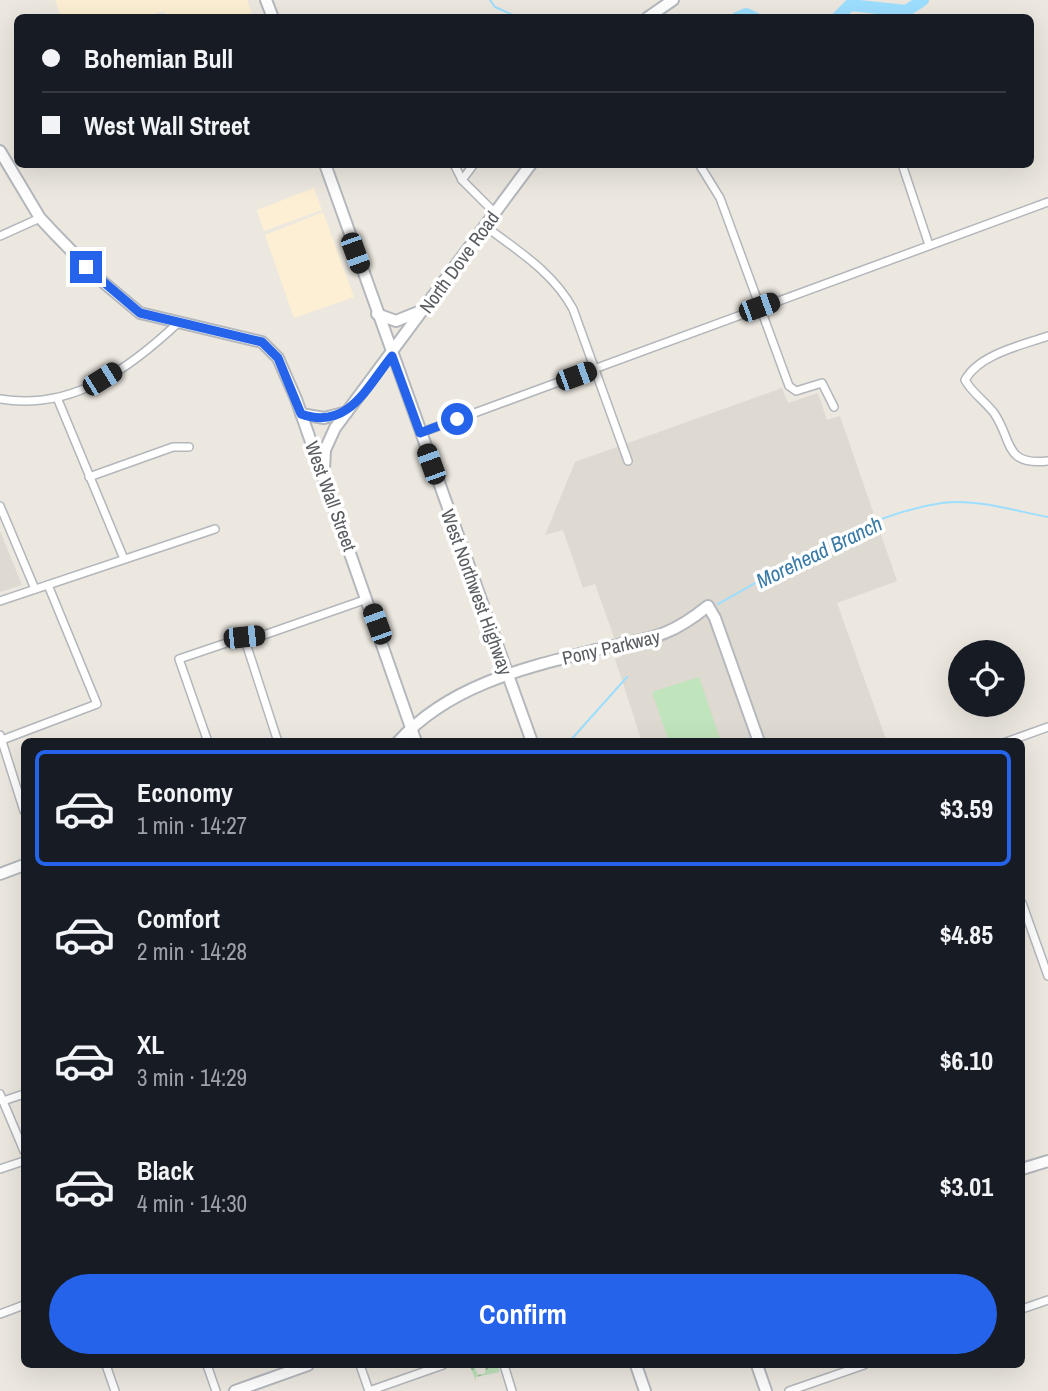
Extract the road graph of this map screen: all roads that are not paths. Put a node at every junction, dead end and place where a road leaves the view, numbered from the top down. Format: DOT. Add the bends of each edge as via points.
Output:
graph roads {
  1 [pos="673,0"];
  2 [pos="653,14"];
  3 [pos="0,151"];
  4 [pos="326,168"];
  5 [pos="456,168"];
  6 [pos="471,168"];
  7 [pos="528,168"];
  8 [pos="701,168"];
  9 [pos="903,168"];
  10 [pos="462,180"];
  11 [pos="1048,202"];
  12 [pos="495,213"];
  13 [pos="40,218"];
  14 [pos="485,226"];
  15 [pos="0,236"];
  16 [pos="929,245"];
  17 [pos="759,307"];
  18 [pos="424,310"];
  19 [pos="377,314"];
  20 [pos="178,321"];
  21 [pos="1048,336"];
  22 [pos="390,358"];
  23 [pos="596,368"];
  24 [pos="0,399"];
  25 [pos="58,400"];
  26 [pos="834,407"];
  27 [pos="349,410"];
  28 [pos="301,414"];
  29 [pos="420,433"];
  30 [pos="189,447"];
  31 [pos="628,461"];
  32 [pos="1048,461"];
  33 [pos="89,477"];
  34 [pos="324,479"];
  35 [pos="0,506"];
  36 [pos="215,529"];
  37 [pos="124,559"];
  38 [pos="48,584"];
  39 [pos="35,589"];
  40 [pos="368,599"];
  41 [pos="0,601"];
  42 [pos="244,637"];
  43 [pos="507,675"];
  44 [pos="412,727"];
  45 [pos="1048,727"];
  46 [pos="1,737"];
  47 [pos="207,738"];
  48 [pos="277,738"];
  49 [pos="402,738"];
  50 [pos="415,738"];
  51 [pos="531,738"];
  52 [pos="758,738"];
  53 [pos="1017,738"];
  54 [pos="21,801"];
  55 [pos="21,866"];
  56 [pos="0,874"];
  57 [pos="1025,910"];
  58 [pos="1044,952"];
  59 [pos="1048,976"];
  60 [pos="21,1095"];
  61 [pos="2,1098"];
  62 [pos="21,1144"];
  63 [pos="1048,1161"];
  64 [pos="21,1162"];
  65 [pos="1025,1168"];
  66 [pos="0,1169"];
  67 [pos="1048,1300"];
  68 [pos="21,1306"];
  69 [pos="1025,1308"];
  70 [pos="0,1314"];
  71 [pos="107,1368"];
  72 [pos="208,1368"];
  73 [pos="301,1368"];
  74 [pos="361,1368"];
  75 [pos="434,1368"];
  76 [pos="505,1368"];
  77 [pos="637,1368"];
  78 [pos="758,1368"];
  79 [pos="855,1368"];
  80 [pos="258,1387"];
  81 [pos="115,1391"];
  82 [pos="216,1391"];
  83 [pos="234,1391"];
  84 [pos="369,1391"];
  85 [pos="512,1391"];
  86 [pos="645,1391"];
  87 [pos="766,1391"];
  88 [pos="789,1391"];
  1 -- 2 [label="street"];
  3 -- 13 [label="street, West Wall Street"];
  4 -- 19 [label="street, West Northwest Highway"];
  5 -- 10 [label="street"];
  6 -- 10 [label="street"];
  7 -- 12 [label="street, North Dove Road"];
  8 -- 17 [label="street" via="720,198"];
  9 -- 16 [label="street"];
  10 -- 12 [label="street"];
  11 -- 16 [label="street"];
  12 -- 14 [label="street, North Dove Road"];
  13 -- 15 [label="street"];
  13 -- 20 [label="street, West Wall Street" via="97,277 140,313"];
  14 -- 18 [label="street, North Dove Road"];
  14 -- 23 [label="street" via="562,289"];
  16 -- 17 [label="street"];
  17 -- 23 [label="street"];
  17 -- 26 [label="street" via="789,386 796,391 822,383"];
  18 -- 19 [label="street" via="396,321"];
  18 -- 22 [label="street, North Dove Road"];
  19 -- 22 [label="street, West Northwest Highway"];
  20 -- 25 [label="street" via="119,369"];
  20 -- 28 [label="street, West Wall Street" via="262,342 278,358"];
  21 -- 32 [label="street" via="995,356 965,380 992,411 1007,446 1030,462"];
  22 -- 27 [label="street, North Dove Road"];
  22 -- 29 [label="street, West Northwest Highway"];
  23 -- 29 [label="street"];
  23 -- 31 [label="street"];
  24 -- 25 [label="street"];
  25 -- 33 [label="street"];
  27 -- 28 [label="street" via="324,418"];
  27 -- 34 [label="street, North Dove Road" via="325,450"];
  28 -- 34 [label="street, West Wall Street"];
  29 -- 43 [label="street, West Northwest Highway"];
  30 -- 33 [label="street" via="173,447"];
  33 -- 37 [label="street"];
  34 -- 40 [label="street, West Wall Street"];
  35 -- 39 [label="street"];
  36 -- 37 [label="street"];
  37 -- 38 [label="street"];
  38 -- 39 [label="street"];
  38 -- 46 [label="street" via="97,704"];
  39 -- 41 [label="street"];
  40 -- 42 [label="street" via="261,636"];
  40 -- 44 [label="street, West Wall Street"];
  42 -- 47 [label="street" via="179,659"];
  42 -- 48 [label="street"];
  43 -- 44 [label="street, Pony Parkway" via="458,696"];
  43 -- 51 [label="street, West Northwest Highway"];
  43 -- 52 [label="street, Pony Parkway" via="654,639 671,633 708,606"];
  44 -- 49 [label="street, Pony Parkway"];
  44 -- 50 [label="street, West Wall Street"];
  45 -- 53 [label="street"];
  46 -- 54 [label="street"];
  55 -- 56 [label="street"];
  57 -- 58 [label="street"];
  58 -- 59 [label="street"];
  60 -- 61 [label="street"];
  61 -- 62 [label="street"];
  63 -- 65 [label="street"];
  64 -- 66 [label="street"];
  67 -- 69 [label="street"];
  68 -- 70 [label="street"];
  71 -- 81 [label="street"];
  72 -- 82 [label="street"];
  73 -- 80 [label="street"];
  74 -- 84 [label="street"];
  75 -- 84 [label="street"];
  76 -- 85 [label="street"];
  77 -- 86 [label="street"];
  78 -- 87 [label="street"];
  79 -- 88 [label="street"];
  80 -- 83 [label="street"];
}
